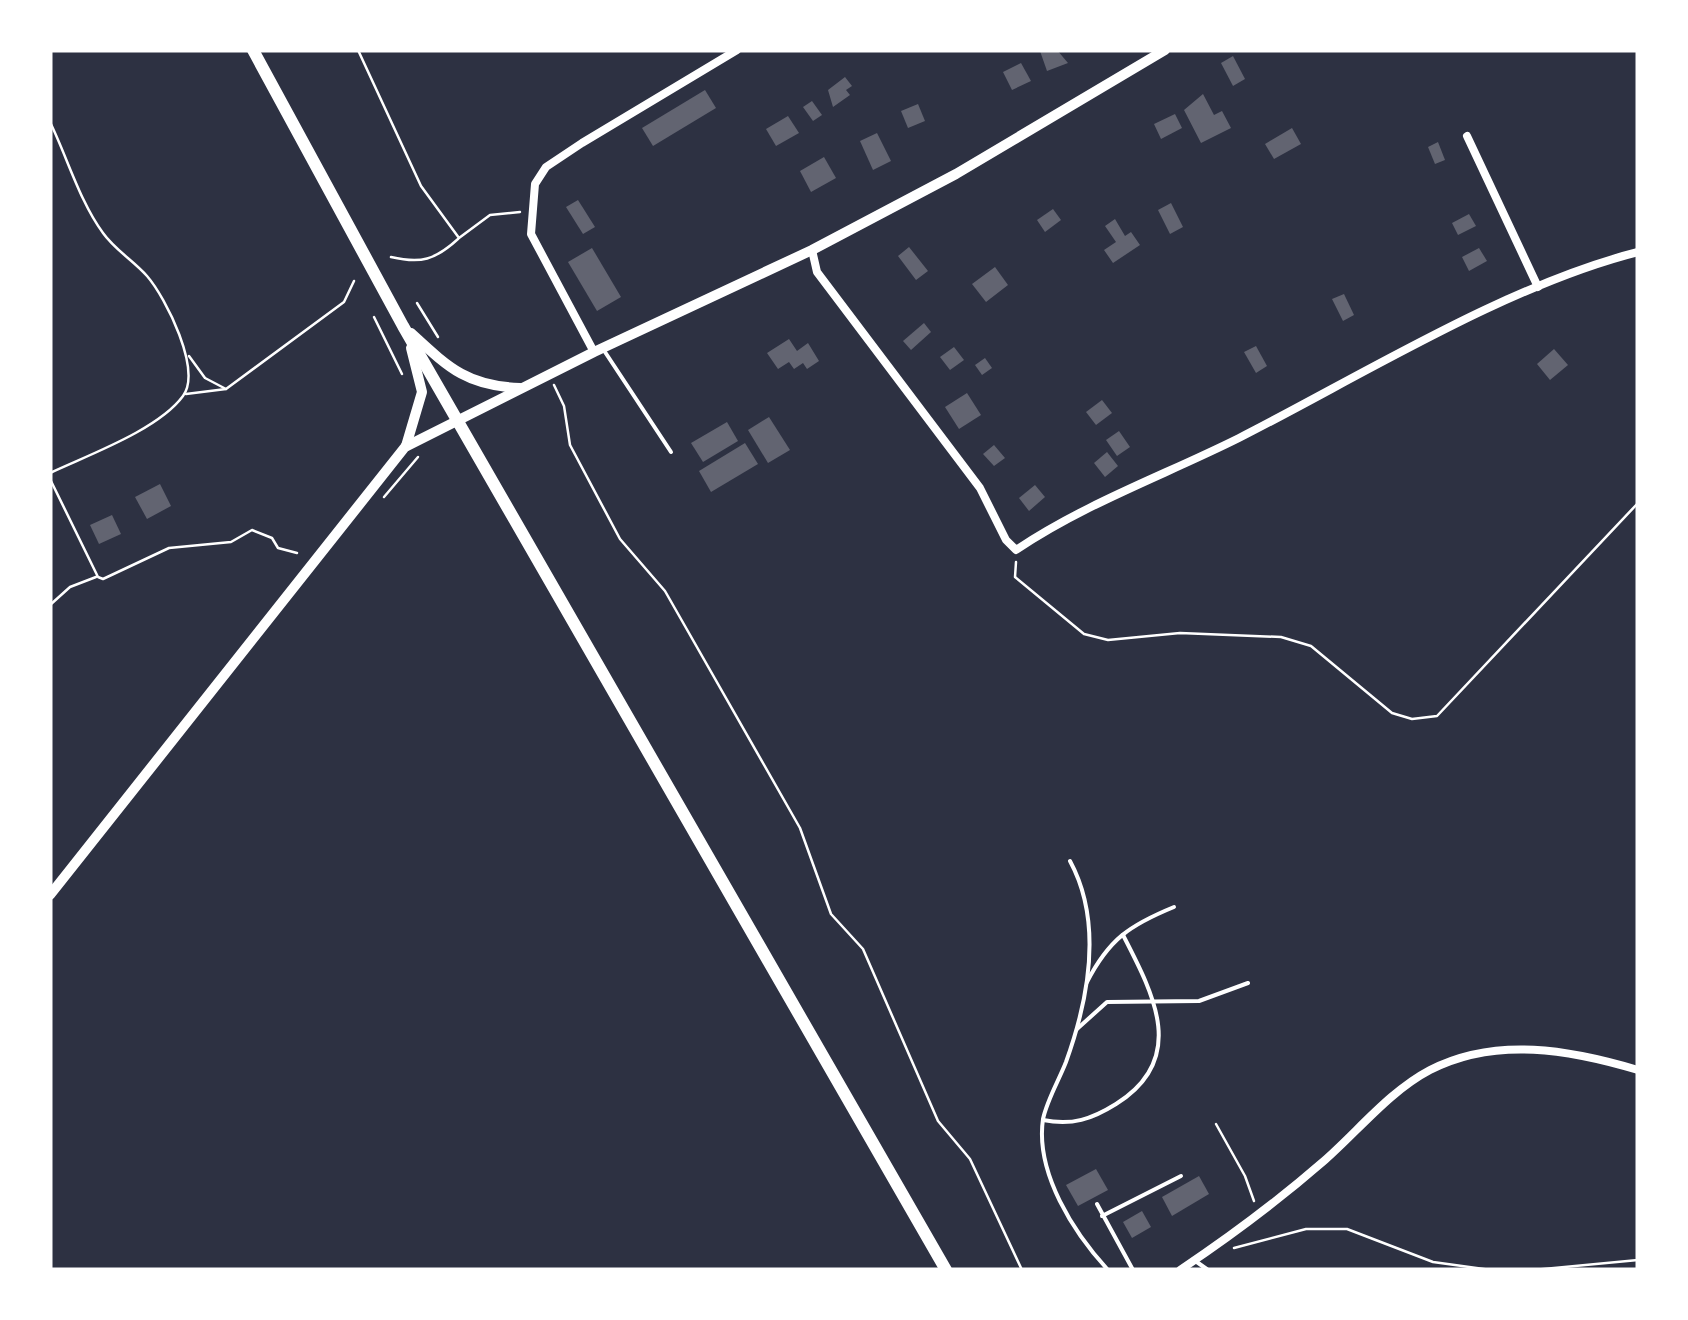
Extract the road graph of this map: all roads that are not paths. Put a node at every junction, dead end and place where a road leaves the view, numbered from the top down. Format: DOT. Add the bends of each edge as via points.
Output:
graph roads {
  1 [pos="254,50"];
  2 [pos="737,50"];
  3 [pos="1166,50"];
  4 [pos="1467,136"];
  5 [pos="812,250"];
  6 [pos="1638,252"];
  7 [pos="1538,287"];
  8 [pos="404,326"];
  9 [pos="598,350"];
  10 [pos="522,388"];
  11 [pos="459,421"];
  12 [pos="405,448"];
  13 [pos="671,452"];
  14 [pos="1070,861"];
  15 [pos="50,896"];
  16 [pos="1174,907"];
  17 [pos="1123,935"];
  18 [pos="1248,983"];
  19 [pos="1085,986"];
  20 [pos="1152,1001"];
  21 [pos="1077,1029"];
  22 [pos="1638,1070"];
  23 [pos="1043,1120"];
  24 [pos="1181,1176"];
  25 [pos="1097,1204"];
  26 [pos="1102,1216"];
  27 [pos="1194,1260"];
  28 [pos="946,1270"];
  29 [pos="1108,1270"];
  30 [pos="1133,1270"];
  31 [pos="1180,1270"];
  32 [pos="1208,1270"];
  1 -- 8 [label="main road"];
  2 -- 9 [label="street" via="546,167 536,184 531,234"];
  3 -- 5 [label="street"];
  4 -- 7 [label="street"];
  5 -- 7 [label="street" via="818,272 980,488 1016,550 1072,516"];
  5 -- 9 [label="street"];
  6 -- 7 [label="street"];
  8 -- 10 [label="street" via="474,383"];
  8 -- 11 [label="main road"];
  8 -- 12 [label="street" via="422,392"];
  9 -- 10 [label="street"];
  9 -- 13 [label="lane"];
  10 -- 11 [label="street"];
  11 -- 12 [label="street"];
  11 -- 28 [label="main road"];
  12 -- 15 [label="street"];
  14 -- 19 [label="lane" via="1090,913"];
  16 -- 17 [label="lane"];
  17 -- 19 [label="lane" via="1104,948"];
  17 -- 20 [label="lane"];
  18 -- 20 [label="lane" via="1199,1001"];
  19 -- 21 [label="lane"];
  20 -- 21 [label="lane" via="1107,1002"];
  20 -- 23 [label="lane" via="1160,1054 1138,1090 1095,1118"];
  21 -- 23 [label="lane"];
  22 -- 27 [label="street" via="1581,1053 1524,1048 1431,1070 1259,1216"];
  23 -- 29 [label="lane" via="1052,1186 1088,1250"];
  24 -- 26 [label="lane"];
  25 -- 26 [label="lane"];
  26 -- 30 [label="lane"];
  27 -- 31 [label="street"];
  27 -- 32 [label="lane"];
}
